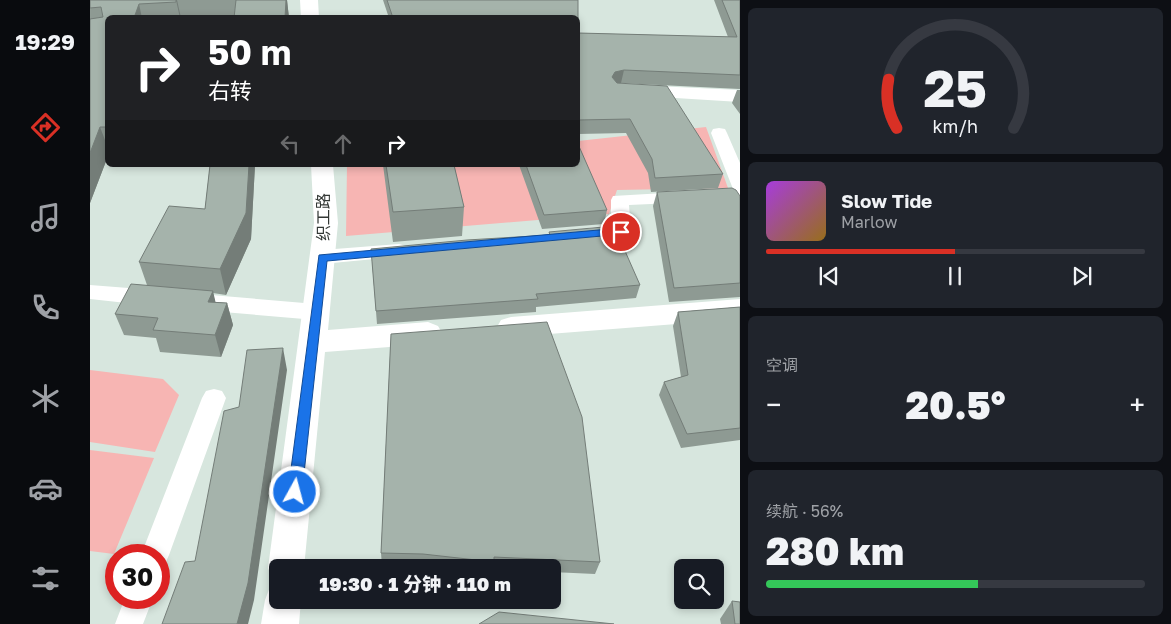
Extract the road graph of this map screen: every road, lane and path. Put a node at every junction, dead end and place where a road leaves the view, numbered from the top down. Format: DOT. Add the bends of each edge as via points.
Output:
graph roads {
  1 [pos="309,0"];
  2 [pos="310,15"];
  3 [pos="621,91"];
  4 [pos="740,96"];
  5 [pos="719,133"];
  6 [pos="322,167"];
  7 [pos="740,186"];
  8 [pos="740,194"];
  9 [pos="571,236"];
  10 [pos="422,249"];
  11 [pos="322,257"];
  12 [pos="90,292"];
  13 [pos="740,309"];
  14 [pos="316,312"];
  15 [pos="482,329"];
  16 [pos="452,331"];
  17 [pos="313,342"];
  18 [pos="214,398"];
  19 [pos="159,544"];
  20 [pos="287,559"];
  21 [pos="135,609"];
  22 [pos="282,609"];
  23 [pos="130,624"];
  24 [pos="280,624"];
  1 -- 2 [label="street"];
  3 -- 4 [label="street"];
  5 -- 7 [label="lane"];
  6 -- 11 [label="street, 织工路" via="326,223"];
  8 -- 9 [label="lane" via="620,200 621,232"];
  10 -- 11 [label="lane"];
  11 -- 14 [label="street, 织工路"];
  12 -- 14 [label="lane"];
  13 -- 15 [label="street"];
  14 -- 17 [label="street, 织工路"];
  16 -- 17 [label="street"];
  17 -- 20 [label="street, 织工路"];
  18 -- 19 [label="lane"];
  21 -- 23 [label="lane"];
  22 -- 24 [label="street"];
}
